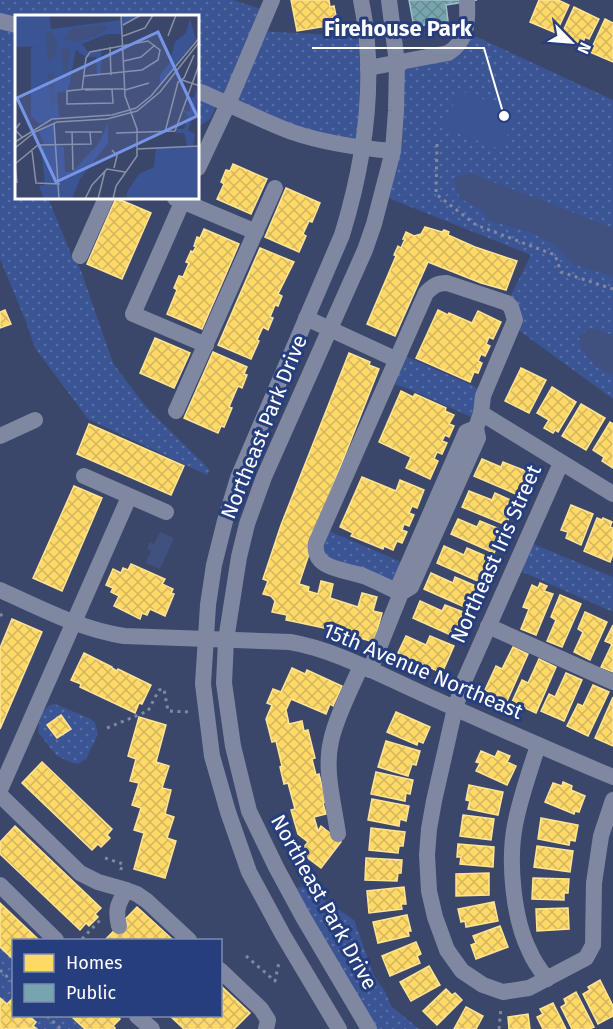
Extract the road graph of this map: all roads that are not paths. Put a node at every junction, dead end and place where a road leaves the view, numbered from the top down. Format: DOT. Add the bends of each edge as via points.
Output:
graph roads {
  1 [pos="272,0"];
  2 [pos="361,0"];
  3 [pos="389,0"];
  4 [pos="466,2"];
  5 [pos="0,21"];
  6 [pos="15,25"];
  7 [pos="396,63"];
  8 [pos="368,68"];
  9 [pos="200,92"];
  10 [pos="228,104"];
  11 [pos="362,148"];
  12 [pos="393,151"];
  13 [pos="200,164"];
  14 [pos="275,188"];
  15 [pos="105,200"];
  16 [pos="181,200"];
  17 [pos="183,200"];
  18 [pos="256,232"];
  19 [pos="80,256"];
  20 [pos="306,318"];
  21 [pos="329,329"];
  22 [pos="206,345"];
  23 [pos="395,359"];
  24 [pos="176,411"];
  25 [pos="36,420"];
  26 [pos="478,421"];
  27 [pos="0,436"];
  28 [pos="561,463"];
  29 [pos="84,476"];
  30 [pos="613,494"];
  31 [pos="129,496"];
  32 [pos="166,512"];
  33 [pos="0,590"];
  34 [pos="401,593"];
  35 [pos="74,623"];
  36 [pos="488,627"];
  37 [pos="205,639"];
  38 [pos="226,640"];
  39 [pos="365,668"];
  40 [pos="613,682"];
  41 [pos="455,708"];
  42 [pos="538,745"];
  43 [pos="613,777"];
  44 [pos="0,790"];
  45 [pos="0,795"];
  46 [pos="613,800"];
  47 [pos="338,834"];
  48 [pos="123,879"];
  49 [pos="0,885"];
  50 [pos="119,926"];
  51 [pos="55,939"];
  52 [pos="188,939"];
  53 [pos="222,972"];
  54 [pos="548,979"];
  55 [pos="138,1017"];
  56 [pos="152,1029"];
  57 [pos="267,1029"];
  58 [pos="339,1029"];
  59 [pos="369,1029"];
  1 -- 10 [label="street"];
  2 -- 8 [label="street, Northeast Park Drive"];
  3 -- 7 [label="street, Northeast Park Drive"];
  4 -- 7 [label="street" via="466,32 455,49"];
  5 -- 6 [label="street"];
  7 -- 8 [label="street"];
  7 -- 12 [label="street, Northeast Park Drive"];
  8 -- 11 [label="street, Northeast Park Drive"];
  9 -- 10 [label="street"];
  10 -- 11 [label="street" via="292,132"];
  10 -- 13 [label="street"];
  11 -- 12 [label="street"];
  11 -- 20 [label="street, Northeast Park Drive" via="342,235"];
  12 -- 21 [label="street, Northeast Park Drive" via="365,250"];
  14 -- 18 [label="street"];
  15 -- 19 [label="street"];
  16 -- 22 [label="street" via="133,314"];
  17 -- 18 [label="street"];
  18 -- 22 [label="street"];
  20 -- 21 [label="street"];
  20 -- 37 [label="street, Northeast Park Drive" via="238,478 214,565"];
  21 -- 23 [label="street"];
  21 -- 38 [label="street, Northeast Park Drive" via="247,524"];
  22 -- 24 [label="street"];
  23 -- 26 [label="street" via="432,286 447,283 507,303 515,320 483,396"];
  23 -- 34 [label="street" via="315,551 319,559 335,569 365,576"];
  25 -- 27 [label="street"];
  26 -- 28 [label="street"];
  26 -- 34 [label="street" via="478,438 411,587"];
  28 -- 30 [label="street"];
  28 -- 36 [label="street, Northeast Iris Street"];
  29 -- 31 [label="street"];
  31 -- 32 [label="street"];
  31 -- 35 [label="street"];
  33 -- 35 [label="street, 15th Avenue Northeast"];
  34 -- 39 [label="street"];
  35 -- 37 [label="street, 15th Avenue Northeast" via="124,636"];
  35 -- 44 [label="street"];
  36 -- 40 [label="street"];
  36 -- 41 [label="street, Northeast Iris Street"];
  37 -- 38 [label="street, 15th Avenue Northeast"];
  37 -- 58 [label="street, Northeast Park Drive" via="203,684 212,756 231,822 249,872"];
  38 -- 39 [label="street, 15th Avenue Northeast" via="305,644"];
  38 -- 59 [label="street, Northeast Park Drive" via="224,683 233,746 249,811 303,917"];
  39 -- 41 [label="street, 15th Avenue Northeast"];
  39 -- 47 [label="street" via="334,729 329,753"];
  41 -- 42 [label="street, 15th Avenue Northeast"];
  41 -- 54 [label="street, Northeast Iris Street" via="434,801 427,855 435,917 447,950 462,971 483,985 503,992 530,988"];
  42 -- 43 [label="street, 15th Avenue Northeast"];
  42 -- 54 [label="street" via="521,797 512,860 520,928 530,953"];
  45 -- 48 [label="street" via="80,873 98,882"];
  46 -- 54 [label="street" via="596,865 592,945 586,958"];
  48 -- 50 [label="street" via="116,914"];
  48 -- 52 [label="street"];
  49 -- 51 [label="street"];
  53 -- 57 [label="street" via="261,1009"];
  55 -- 56 [label="street"];
}
